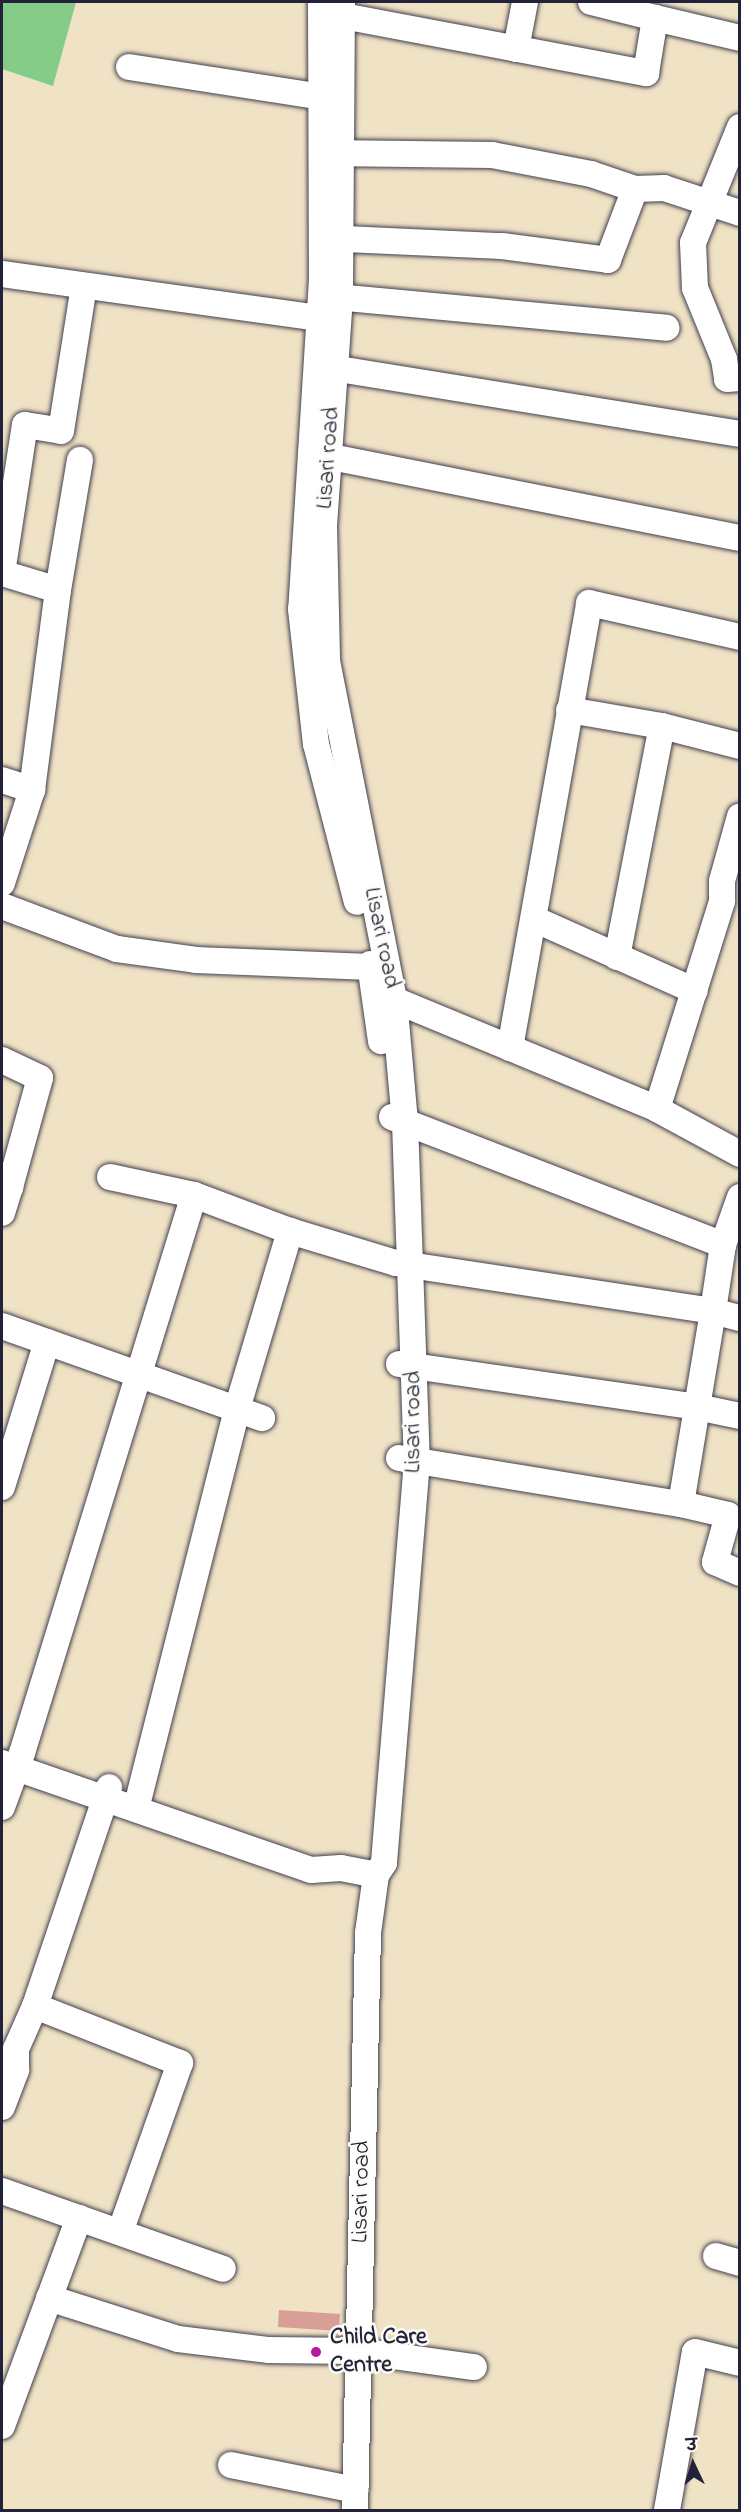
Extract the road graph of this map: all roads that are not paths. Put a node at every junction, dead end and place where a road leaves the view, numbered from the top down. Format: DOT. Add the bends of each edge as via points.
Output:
graph roads {
  1 [pos="525,2"];
  2 [pos="591,2"];
  3 [pos="331,8"];
  4 [pos="655,18"];
  5 [pos="740,38"];
  6 [pos="516,49"];
  7 [pos="129,67"];
  8 [pos="323,98"];
  9 [pos="740,127"];
  10 [pos="332,153"];
  11 [pos="635,189"];
  12 [pos="710,201"];
  13 [pos="740,213"];
  14 [pos="331,238"];
  15 [pos="2,274"];
  16 [pos="84,286"];
  17 [pos="327,304"];
  18 [pos="667,328"];
  19 [pos="326,367"];
  20 [pos="740,378"];
  21 [pos="739,428"];
  22 [pos="320,454"];
  23 [pos="80,460"];
  24 [pos="740,537"];
  25 [pos="2,574"];
  26 [pos="58,590"];
  27 [pos="740,637"];
  28 [pos="569,710"];
  29 [pos="662,726"];
  30 [pos="740,746"];
  31 [pos="2,780"];
  32 [pos="32,790"];
  33 [pos="740,816"];
  34 [pos="2,883"];
  35 [pos="2,906"];
  36 [pos="534,919"];
  37 [pos="617,957"];
  38 [pos="380,986"];
  39 [pos="696,991"];
  40 [pos="510,1048"];
  41 [pos="2,1060"];
  42 [pos="657,1109"];
  43 [pos="398,1119"];
  44 [pos="740,1154"];
  45 [pos="110,1177"];
  46 [pos="6,1185"];
  47 [pos="194,1195"];
  48 [pos="740,1197"];
  49 [pos="2,1213"];
  50 [pos="290,1231"];
  51 [pos="723,1245"];
  52 [pos="402,1264"];
  53 [pos="713,1311"];
  54 [pos="740,1318"];
  55 [pos="2,1326"];
  56 [pos="47,1342"];
  57 [pos="406,1365"];
  58 [pos="140,1375"];
  59 [pos="697,1407"];
  60 [pos="237,1409"];
  61 [pos="740,1416"];
  62 [pos="262,1418"];
  63 [pos="408,1460"];
  64 [pos="2,1487"];
  65 [pos="681,1504"];
  66 [pos="740,1573"];
  67 [pos="11,1758"];
  68 [pos="106,1793"];
  69 [pos="139,1797"];
  70 [pos="2,1807"];
  71 [pos="245,1839"];
  72 [pos="376,1875"];
  73 [pos="34,2006"];
  74 [pos="2,2107"];
  75 [pos="2,2191"];
  76 [pos="79,2218"];
  77 [pos="120,2232"];
  78 [pos="223,2269"];
  79 [pos="49,2298"];
  80 [pos="358,2351"];
  81 [pos="740,2364"];
  82 [pos="474,2367"];
  83 [pos="2,2426"];
  84 [pos="231,2465"];
  85 [pos="355,2500"];
  86 [pos="667,2511"];
  1 -- 6 [label="street"];
  2 -- 4 [label="street"];
  3 -- 6 [label="street"];
  3 -- 8 [label="street, Lisari road"];
  3 -- 10 [label="street, Lisari road"];
  4 -- 5 [label="street"];
  4 -- 6 [label="street" via="646,73"];
  7 -- 8 [label="street"];
  8 -- 10 [label="street, Lisari road"];
  9 -- 12 [label="street"];
  10 -- 11 [label="street" via="492,155 591,174"];
  10 -- 14 [label="street, Lisari road"];
  11 -- 12 [label="street" via="664,188"];
  11 -- 14 [label="street" via="608,260 502,246"];
  12 -- 13 [label="street"];
  12 -- 20 [label="street" via="693,243 695,288 724,359 727,379"];
  14 -- 17 [label="street, Lisari road"];
  15 -- 16 [label="street"];
  16 -- 17 [label="street"];
  16 -- 25 [label="street" via="61,431 25,425"];
  17 -- 18 [label="street"];
  17 -- 19 [label="street, Lisari road"];
  19 -- 21 [label="street"];
  19 -- 22 [label="street, Lisari road"];
  22 -- 24 [label="street"];
  22 -- 38 [label="street, Lisari road" via="327,661"];
  22 -- 38 [label="street, Lisari road" via="301,609 316,744"];
  23 -- 26 [label="street"];
  25 -- 26 [label="street"];
  26 -- 32 [label="street"];
  27 -- 28 [label="street" via="589,603"];
  28 -- 29 [label="street"];
  28 -- 36 [label="street"];
  29 -- 30 [label="street"];
  29 -- 37 [label="street"];
  31 -- 32 [label="street"];
  32 -- 34 [label="street"];
  33 -- 39 [label="street" via="722,881 722,901"];
  35 -- 38 [label="street" via="117,949"];
  36 -- 37 [label="street"];
  36 -- 40 [label="street"];
  37 -- 39 [label="street"];
  38 -- 40 [label="street"];
  38 -- 43 [label="street, Lisari road"];
  39 -- 42 [label="street"];
  40 -- 42 [label="street"];
  41 -- 46 [label="street" via="40,1078"];
  42 -- 44 [label="street"];
  43 -- 51 [label="street"];
  43 -- 52 [label="street, Lisari road"];
  45 -- 47 [label="street"];
  46 -- 49 [label="street"];
  47 -- 50 [label="street"];
  47 -- 58 [label="street"];
  48 -- 51 [label="street"];
  50 -- 52 [label="street"];
  50 -- 60 [label="street"];
  51 -- 53 [label="street"];
  52 -- 53 [label="street"];
  52 -- 57 [label="street, Lisari road"];
  53 -- 54 [label="street"];
  53 -- 59 [label="street"];
  55 -- 56 [label="street"];
  56 -- 58 [label="street"];
  56 -- 64 [label="street"];
  57 -- 59 [label="street"];
  57 -- 63 [label="street, Lisari road"];
  58 -- 60 [label="street"];
  58 -- 67 [label="street"];
  59 -- 61 [label="street"];
  59 -- 65 [label="street"];
  60 -- 62 [label="street"];
  60 -- 69 [label="street"];
  63 -- 65 [label="street"];
  63 -- 72 [label="street, Lisari road" via="384,1863"];
  65 -- 66 [label="street" via="728,1515 715,1562"];
  67 -- 68 [label="street"];
  67 -- 70 [label="street"];
  68 -- 69 [label="street"];
  68 -- 71 [label="street"];
  68 -- 73 [label="street"];
  69 -- 71 [label="street"];
  71 -- 72 [label="street" via="315,1853 341,1868"];
  72 -- 80 [label="street, Lisari road" via="368,1933"];
  73 -- 74 [label="street" via="16,2049 16,2070"];
  73 -- 77 [label="street" via="180,2063"];
  75 -- 76 [label="street"];
  76 -- 77 [label="street"];
  76 -- 79 [label="street"];
  77 -- 78 [label="street"];
  79 -- 80 [label="street" via="178,2339 269,2350"];
  79 -- 83 [label="street"];
  80 -- 82 [label="street"];
  80 -- 85 [label="street, Lisari road"];
  81 -- 86 [label="street" via="695,2352"];
  84 -- 85 [label="street"];
}
